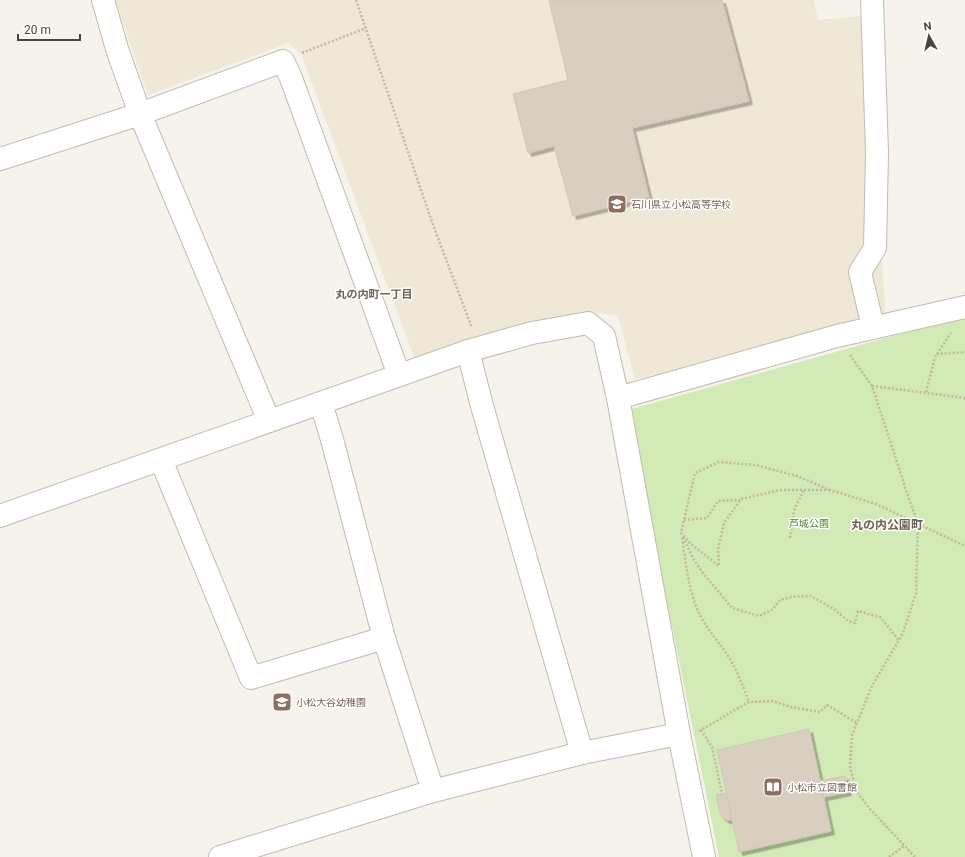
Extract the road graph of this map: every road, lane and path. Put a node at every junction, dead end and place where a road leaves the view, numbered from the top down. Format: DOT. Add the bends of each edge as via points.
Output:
graph roads {
  1 [pos="102,0"];
  2 [pos="356,0"];
  3 [pos="872,0"];
  4 [pos="366,28"];
  5 [pos="283,61"];
  6 [pos="140,114"];
  7 [pos="0,159"];
  8 [pos="965,307"];
  9 [pos="873,327"];
  10 [pos="837,336"];
  11 [pos="475,349"];
  12 [pos="965,352"];
  13 [pos="399,375"];
  14 [pos="872,386"];
  15 [pos="926,392"];
  16 [pos="618,398"];
  17 [pos="965,398"];
  18 [pos="321,403"];
  19 [pos="269,421"];
  20 [pos="161,460"];
  21 [pos="804,490"];
  22 [pos="830,490"];
  23 [pos="741,500"];
  24 [pos="0,516"];
  25 [pos="684,520"];
  26 [pos="918,523"];
  27 [pos="682,533"];
  28 [pos="790,538"];
  29 [pos="965,546"];
  30 [pos="384,638"];
  31 [pos="899,640"];
  32 [pos="748,702"];
  33 [pos="856,723"];
  34 [pos="701,730"];
  35 [pos="679,734"];
  36 [pos="582,753"];
  37 [pos="433,791"];
  38 [pos="722,794"];
  39 [pos="904,846"];
  40 [pos="220,857"];
  41 [pos="704,857"];
  42 [pos="889,857"];
  43 [pos="915,857"];
  1 -- 6 [label="street"];
  2 -- 4 [label="path"];
  3 -- 9 [label="street" via="877,153 875,248 860,272"];
  4 -- 5 [label="path"];
  4 -- 11 [label="path" via="466,313"];
  5 -- 6 [label="street"];
  5 -- 13 [label="street"];
  6 -- 7 [label="street"];
  6 -- 19 [label="street"];
  8 -- 9 [label="street"];
  9 -- 10 [label="street"];
  10 -- 14 [label="path"];
  10 -- 16 [label="street"];
  11 -- 13 [label="street"];
  11 -- 16 [label="street" via="532,333 588,323 604,336"];
  11 -- 36 [label="street" via="482,406"];
  12 -- 15 [label="path" via="936,354"];
  13 -- 18 [label="street"];
  14 -- 15 [label="path"];
  14 -- 26 [label="path"];
  15 -- 17 [label="path"];
  16 -- 35 [label="street"];
  18 -- 19 [label="street"];
  18 -- 30 [label="street"];
  19 -- 20 [label="street"];
  20 -- 24 [label="street"];
  20 -- 30 [label="street" via="251,678"];
  21 -- 22 [label="path"];
  21 -- 23 [label="path" via="780,490"];
  21 -- 28 [label="path" via="794,510"];
  22 -- 25 [label="path" via="756,464 718,462 695,473"];
  22 -- 26 [label="path" via="876,504"];
  23 -- 25 [label="path" via="718,501 707,518"];
  23 -- 27 [label="path" via="724,523 718,549 719,566 691,544"];
  25 -- 27 [label="path"];
  26 -- 29 [label="path"];
  26 -- 31 [label="path" via="916,593"];
  27 -- 31 [label="path" via="694,560 732,608 759,616 772,610 780,600 811,596 834,609 848,621 855,623 858,611 880,617"];
  27 -- 32 [label="path" via="688,574 698,611 740,677"];
  30 -- 37 [label="street"];
  31 -- 33 [label="path" via="872,686"];
  32 -- 33 [label="path" via="772,701 820,712 827,705"];
  32 -- 34 [label="path"];
  33 -- 39 [label="path" via="852,735 850,766 856,791"];
  34 -- 35 [label="path"];
  34 -- 38 [label="path" via="712,748"];
  35 -- 36 [label="street"];
  35 -- 41 [label="street"];
  36 -- 37 [label="street"];
  37 -- 40 [label="street"];
  39 -- 42 [label="path"];
  39 -- 43 [label="path"];
}
